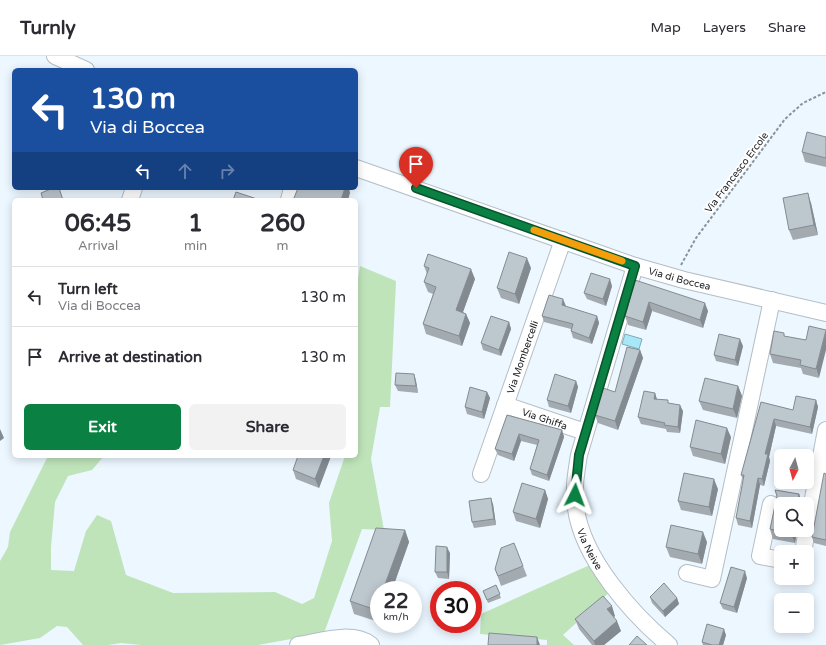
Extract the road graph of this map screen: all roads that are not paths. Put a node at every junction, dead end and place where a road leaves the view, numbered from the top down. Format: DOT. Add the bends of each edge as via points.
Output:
graph roads {
  1 [pos="55,56"];
  2 [pos="82,68"];
  3 [pos="358,169"];
  4 [pos="563,240"];
  5 [pos="635,266"];
  6 [pos="772,300"];
  7 [pos="826,313"];
  8 [pos="505,405"];
  9 [pos="826,430"];
  10 [pos="585,432"];
  11 [pos="481,474"];
  12 [pos="813,497"];
  13 [pos="771,504"];
  14 [pos="774,559"];
  15 [pos="687,573"];
  16 [pos="298,645"];
  17 [pos="371,645"];
  18 [pos="669,645"];
  1 -- 2 [label="street"];
  3 -- 4 [label="street, Via di Boccea"];
  4 -- 5 [label="street, Via di Boccea"];
  4 -- 8 [label="street, Via Mombercelli"];
  5 -- 6 [label="street, Via di Boccea"];
  5 -- 10 [label="street, Via Neive"];
  6 -- 7 [label="street, Via di Boccea"];
  6 -- 15 [label="street" via="712,579"];
  8 -- 10 [label="street, Via Ghiffa"];
  8 -- 11 [label="street, Via Mombercelli"];
  9 -- 12 [label="street"];
  10 -- 18 [label="street, Via Neive" via="579,455 575,495 576,510 586,541 628,605"];
  13 -- 14 [label="street" via="760,556"];
  16 -- 17 [label="street" via="352,638"];
}
